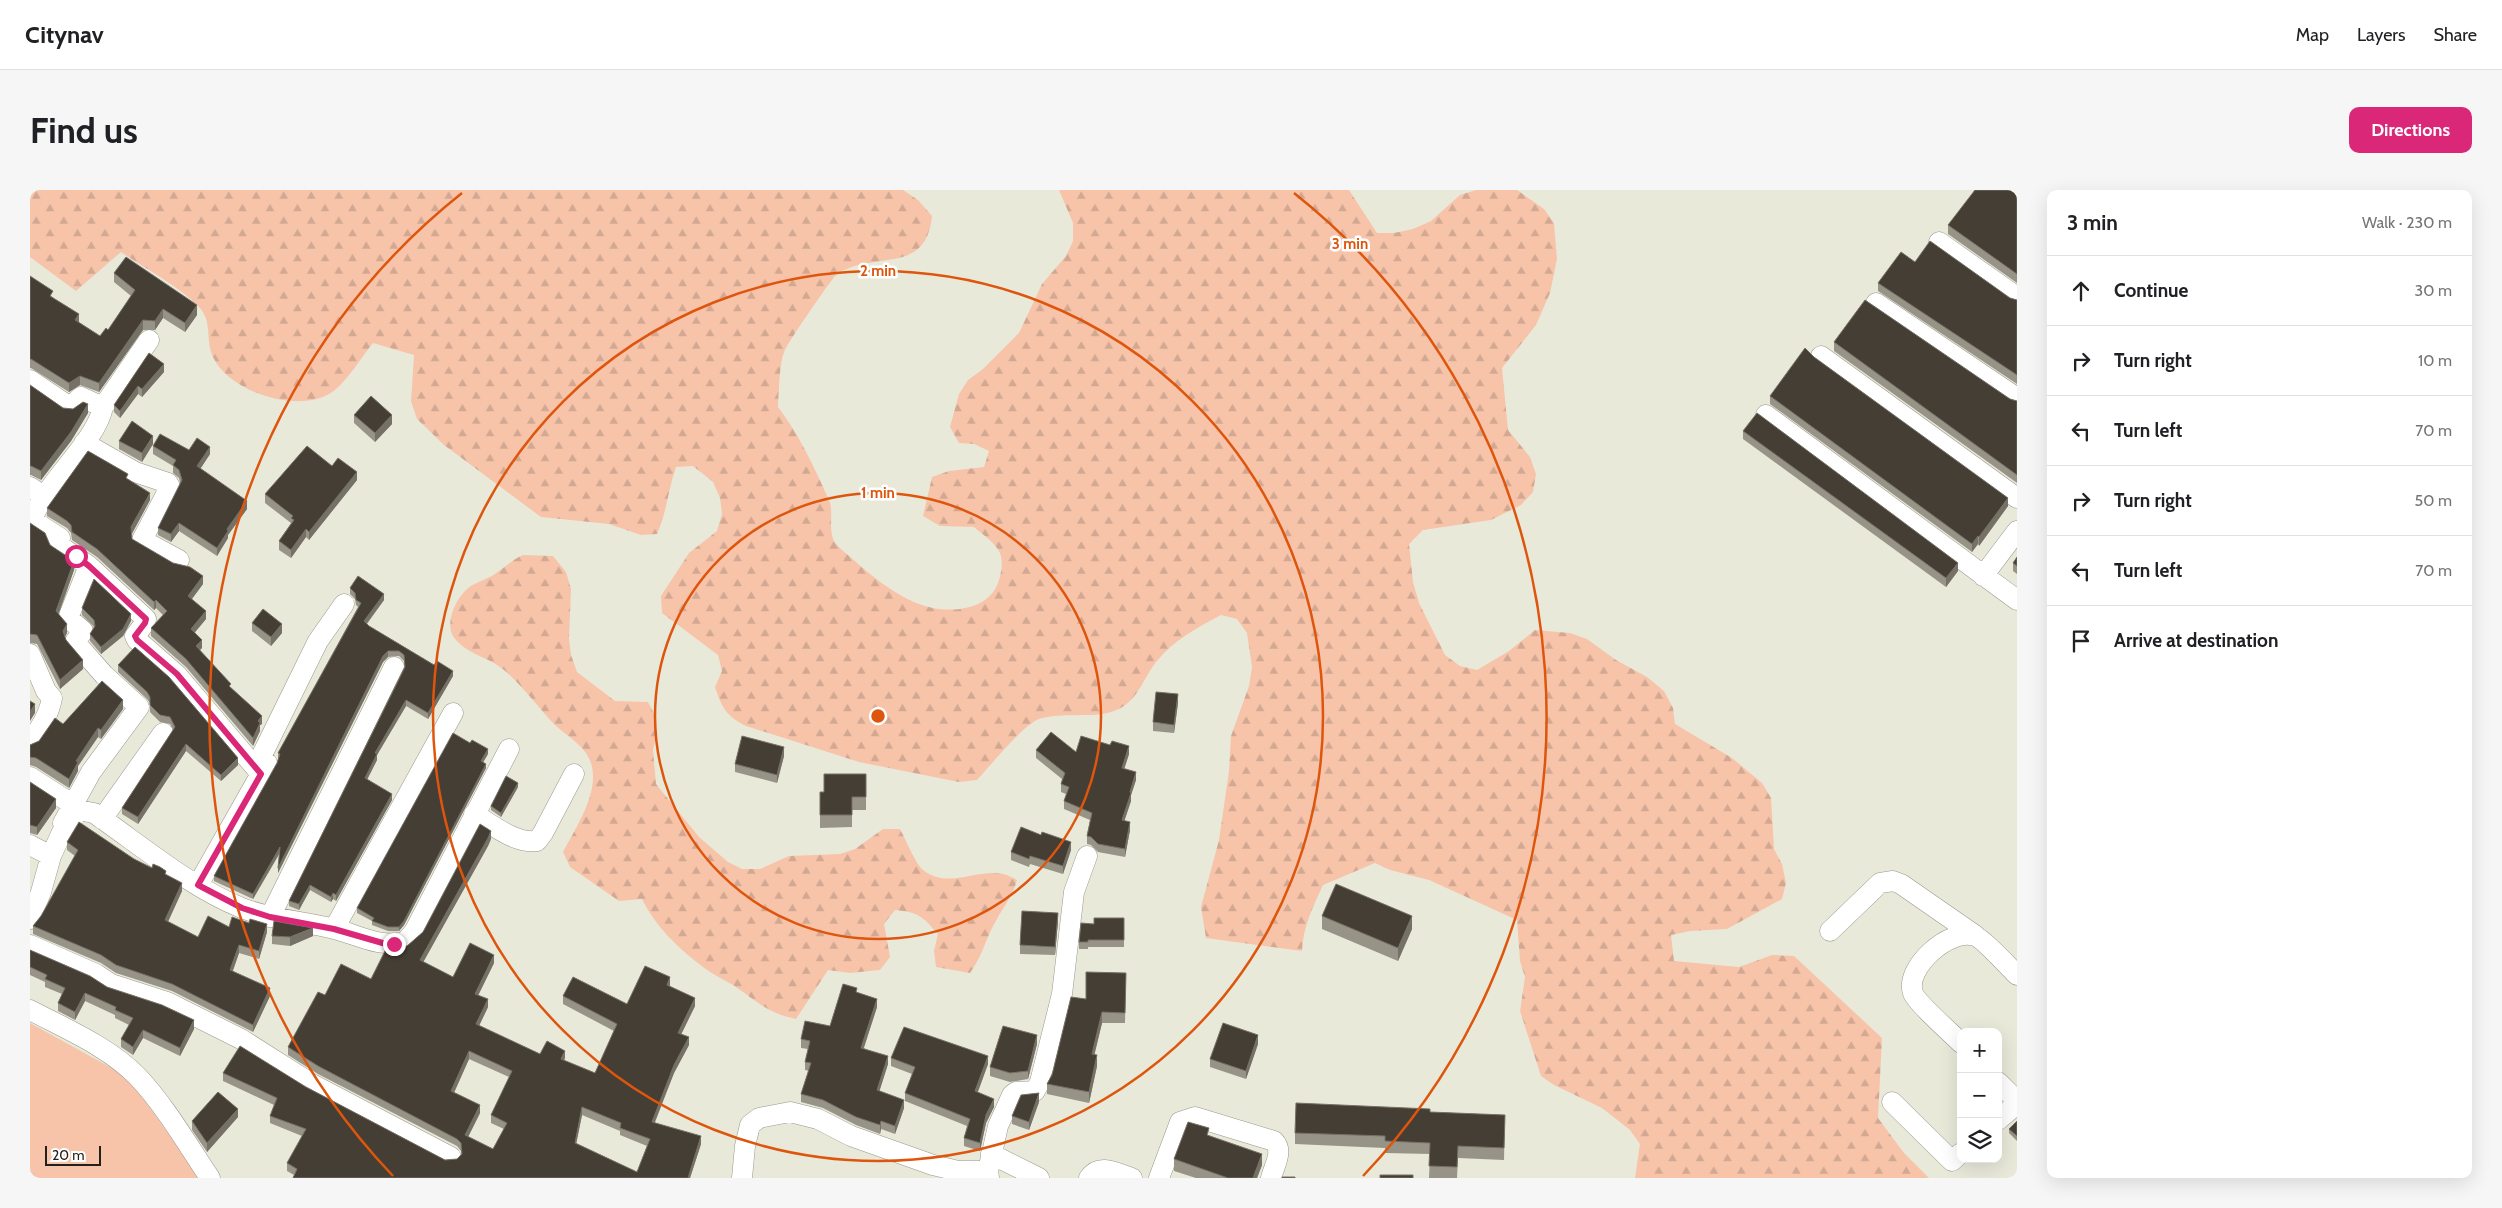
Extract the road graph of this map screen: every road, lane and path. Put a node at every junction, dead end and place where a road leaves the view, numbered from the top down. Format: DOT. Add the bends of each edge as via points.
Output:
graph roads {
  1 [pos="1940,242"];
  2 [pos="2017,297"];
  3 [pos="1876,303"];
  4 [pos="149,340"];
  5 [pos="1821,356"];
  6 [pos="31,383"];
  7 [pos="2017,398"];
  8 [pos="103,407"];
  9 [pos="1766,415"];
  10 [pos="84,443"];
  11 [pos="37,492"];
  12 [pos="2017,498"];
  13 [pos="2017,531"];
  14 [pos="179,560"];
  15 [pos="89,566"];
  16 [pos="1984,576"];
  17 [pos="2017,600"];
  18 [pos="344,604"];
  19 [pos="30,654"];
  20 [pos="394,668"];
  21 [pos="452,713"];
  22 [pos="285,731"];
  23 [pos="163,733"];
  24 [pos="30,742"];
  25 [pos="508,749"];
  26 [pos="258,771"];
  27 [pos="574,774"];
  28 [pos="30,777"];
  29 [pos="72,804"];
  30 [pos="474,814"];
  31 [pos="102,819"];
  32 [pos="62,832"];
  33 [pos="30,845"];
  34 [pos="51,856"];
  35 [pos="1087,856"];
  36 [pos="198,885"];
  37 [pos="270,917"];
  38 [pos="30,919"];
  39 [pos="334,929"];
  40 [pos="1830,931"];
  41 [pos="1976,936"];
  42 [pos="30,945"];
  43 [pos="2017,975"];
  44 [pos="30,1010"];
  45 [pos="1957,1039"];
  46 [pos="2002,1086"];
  47 [pos="1892,1102"];
  48 [pos="2017,1102"];
  49 [pos="2000,1118"];
  50 [pos="451,1157"];
  51 [pos="1957,1157"];
  52 [pos="989,1168"];
  53 [pos="1167,1176"];
  54 [pos="210,1178"];
  55 [pos="742,1178"];
  56 [pos="1040,1178"];
  57 [pos="1090,1178"];
  58 [pos="1132,1178"];
  59 [pos="1271,1178"];
  1 -- 2 [label="street"];
  3 -- 7 [label="street"];
  4 -- 8 [label="street"];
  5 -- 12 [label="street"];
  6 -- 8 [label="street" via="70,407 81,397"];
  8 -- 10 [label="street"];
  9 -- 16 [label="street"];
  10 -- 11 [label="street"];
  10 -- 14 [label="street" via="129,469 168,483 170,487 142,540"];
  11 -- 15 [label="street" via="32,521 60,538 57,544"];
  13 -- 16 [label="street"];
  15 -- 26 [label="street" via="146,619 135,636 137,640 177,674"];
  15 -- 29 [label="street" via="68,618 83,630 75,642 139,708 91,772"];
  16 -- 17 [label="street"];
  18 -- 26 [label="street" via="318,641"];
  19 -- 24 [label="street" via="52,698 41,727"];
  20 -- 37 [label="street"];
  21 -- 39 [label="street"];
  22 -- 26 [label="street"];
  23 -- 31 [label="street"];
  25 -- 30 [label="street"];
  26 -- 36 [label="street"];
  27 -- 30 [label="street" via="537,840 518,839"];
  28 -- 29 [label="street"];
  29 -- 32 [label="street"];
  30 -- 39 [label="street" via="414,932 405,942 386,944"];
  31 -- 32 [label="street" via="83,811 77,813"];
  31 -- 36 [label="street"];
  32 -- 34 [label="street"];
  33 -- 34 [label="street"];
  34 -- 38 [label="street"];
  35 -- 52 [label="street" via="1074,892 1062,994 1040,1082 1035,1092 1016,1092 1012,1096 998,1126"];
  36 -- 37 [label="street" via="242,908"];
  37 -- 39 [label="street"];
  40 -- 41 [label="street" via="1880,883 1893,882 1901,884"];
  41 -- 43 [label="street"];
  41 -- 45 [label="street" via="1959,934 1938,945 1919,966 1912,981 1913,994"];
  42 -- 50 [label="street" via="96,974 111,984 167,1002 241,1039 312,1084"];
  44 -- 54 [label="street" via="106,1052 137,1077 175,1125"];
  46 -- 48 [label="street"];
  47 -- 51 [label="street" via="1952,1161"];
  48 -- 49 [label="street"];
  52 -- 55 [label="street" via="958,1171 933,1165 851,1136 818,1119 790,1112 759,1118 750,1125"];
  52 -- 56 [label="street"];
  53 -- 59 [label="street" via="1180,1122 1195,1117 1274,1141 1279,1153"];
  57 -- 58 [label="street" via="1097,1170 1104,1169"];
}
